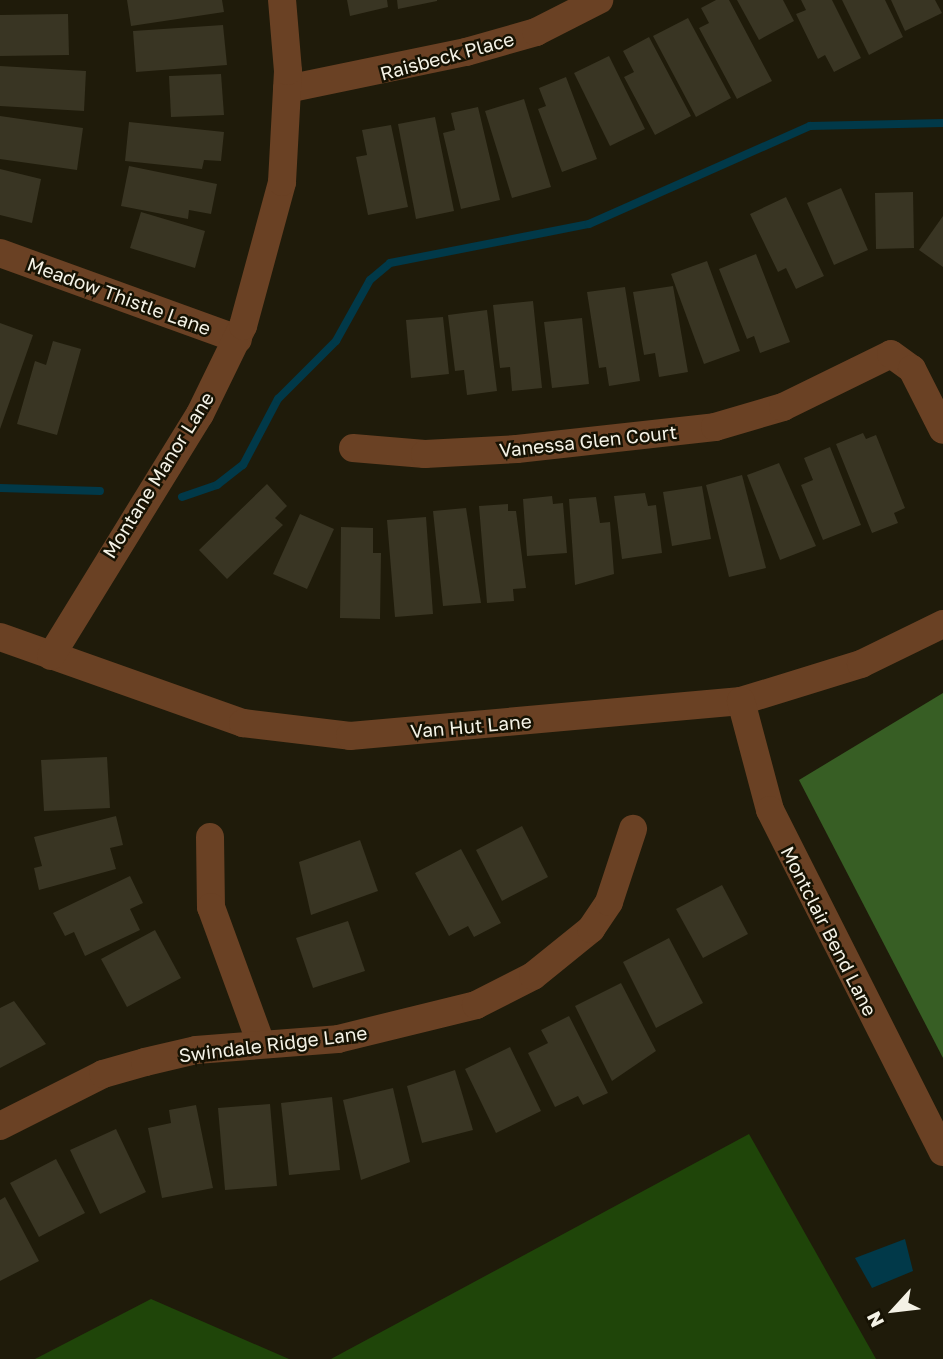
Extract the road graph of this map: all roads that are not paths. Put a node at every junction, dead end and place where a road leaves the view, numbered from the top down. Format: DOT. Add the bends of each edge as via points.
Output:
graph roads {
  1 [pos="282,0"];
  2 [pos="600,0"];
  3 [pos="287,89"];
  4 [pos="0,253"];
  5 [pos="238,339"];
  6 [pos="943,430"];
  7 [pos="353,448"];
  8 [pos="943,624"];
  9 [pos="0,637"];
  10 [pos="51,656"];
  11 [pos="741,701"];
  12 [pos="633,829"];
  13 [pos="210,837"];
  14 [pos="261,1044"];
  15 [pos="0,1126"];
  16 [pos="943,1152"];
  1 -- 3 [label="street, Montane Manor Lane"];
  2 -- 3 [label="street, Raisbeck Place" via="536,32"];
  3 -- 5 [label="street, Montane Manor Lane" via="282,183 269,248"];
  4 -- 5 [label="street, Meadow Thistle Lane"];
  5 -- 10 [label="street, Montane Manor Lane" via="174,458"];
  6 -- 7 [label="street, Vanessa Glen Court" via="912,369 891,354 783,407 715,427 517,449 425,454"];
  8 -- 11 [label="street, Van Hut Lane" via="861,664"];
  9 -- 10 [label="street, Van Hut Lane"];
  10 -- 11 [label="street, Van Hut Lane" via="243,723 301,734 391,733"];
  11 -- 16 [label="street, Montclair Bend Lane" via="770,810"];
  12 -- 14 [label="street, Swindale Ridge Lane" via="609,902 591,929 533,976 476,1005 415,1023 338,1039"];
  13 -- 14 [label="street" via="211,907"];
  14 -- 15 [label="street, Swindale Ridge Lane" via="197,1050 103,1074"];
}
